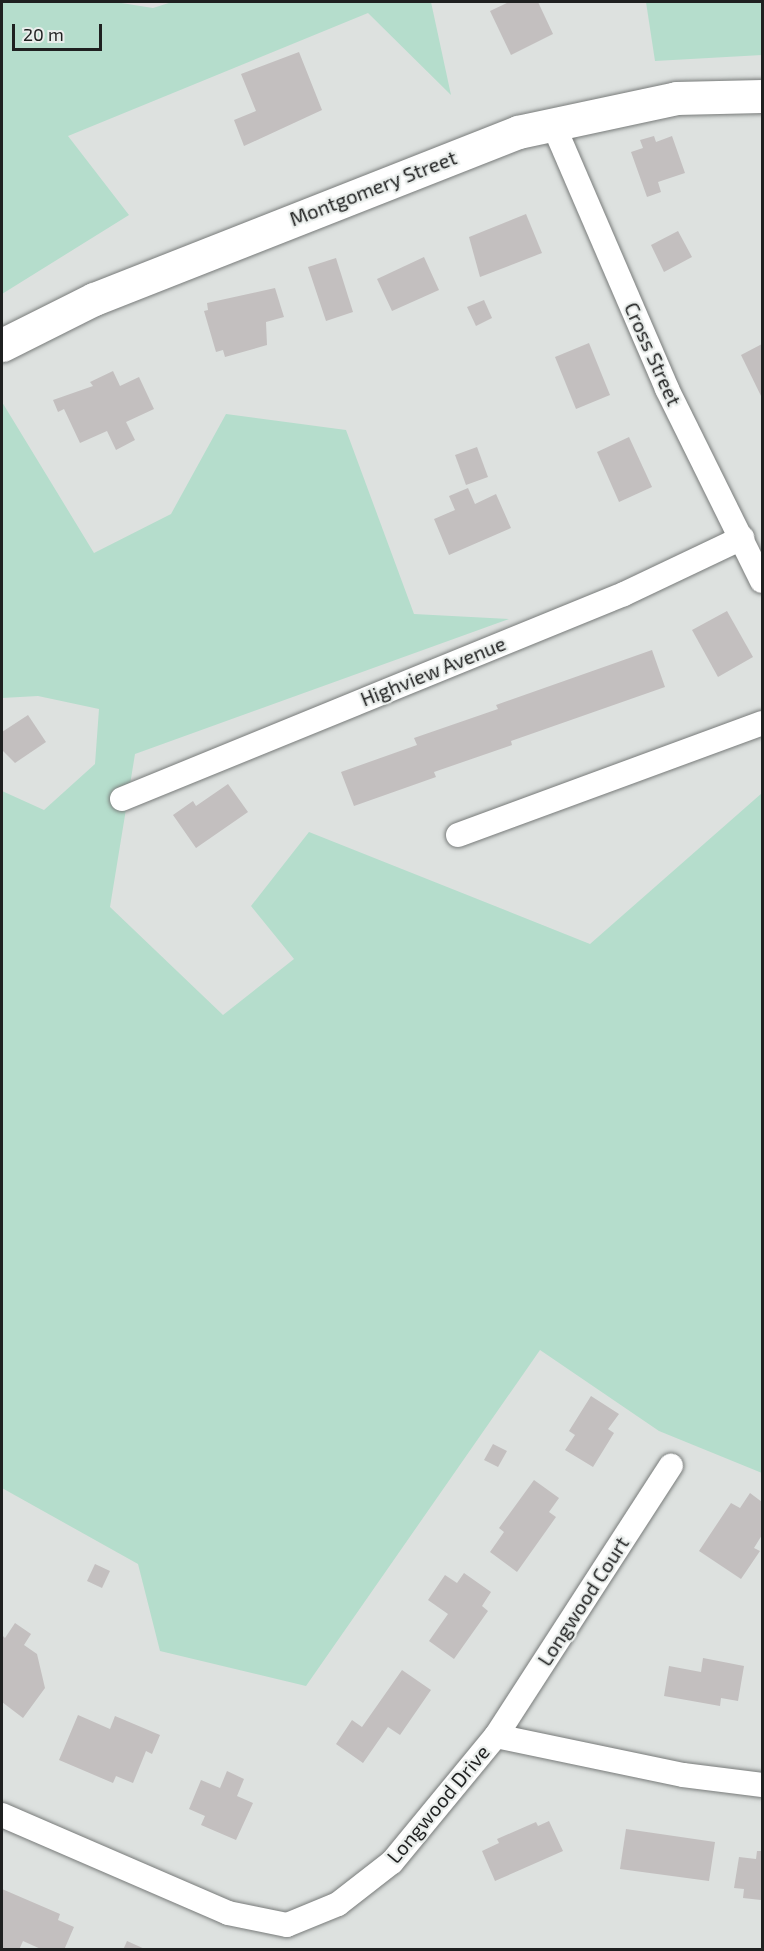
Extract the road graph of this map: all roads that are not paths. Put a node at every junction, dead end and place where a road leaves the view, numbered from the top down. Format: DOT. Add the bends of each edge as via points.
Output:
graph roads {
  1 [pos="762,96"];
  2 [pos="553,124"];
  3 [pos="2,345"];
  4 [pos="742,538"];
  5 [pos="762,581"];
  6 [pos="762,723"];
  7 [pos="122,799"];
  8 [pos="458,834"];
  9 [pos="671,1466"];
  10 [pos="496,1736"];
  11 [pos="762,1785"];
  12 [pos="2,1815"];
  1 -- 2 [label="main road, Montgomery Street" via="676,98"];
  2 -- 3 [label="main road, Montgomery Street" via="518,132 94,298"];
  2 -- 4 [label="street, Cross Street" via="667,389"];
  4 -- 5 [label="street, Cross Street"];
  4 -- 7 [label="street, Highview Avenue" via="624,594"];
  6 -- 8 [label="street"];
  9 -- 10 [label="street, Longwood Court"];
  10 -- 11 [label="street, Longwood Drive" via="684,1775"];
  10 -- 12 [label="street, Longwood Drive" via="392,1862 338,1904 286,1924 228,1913"];
}
